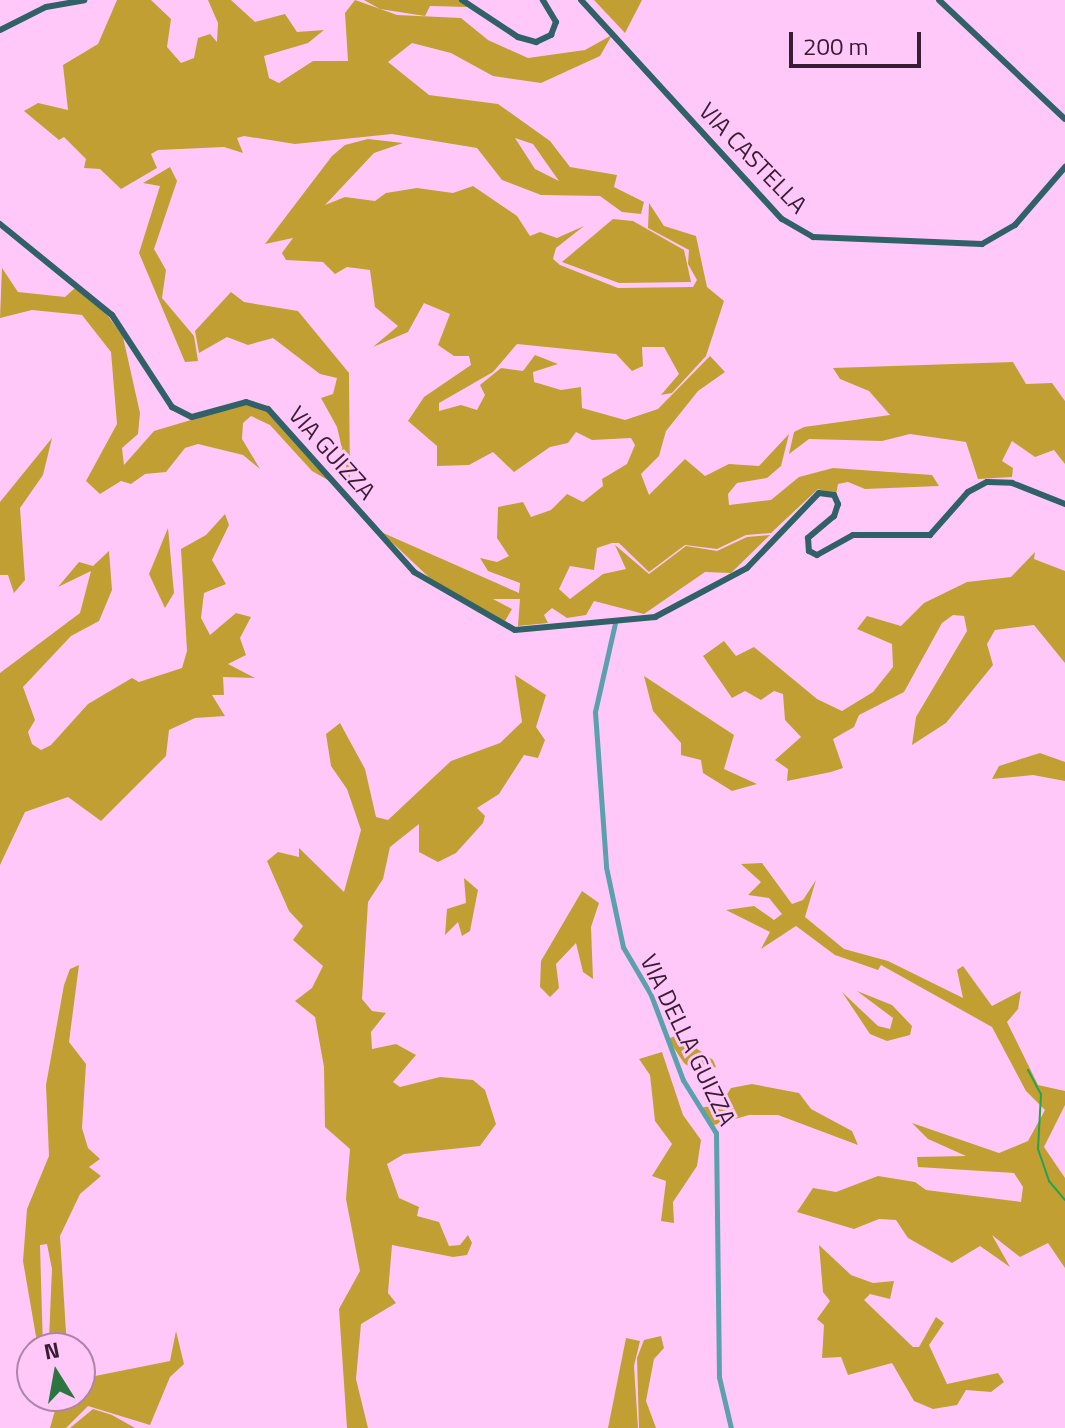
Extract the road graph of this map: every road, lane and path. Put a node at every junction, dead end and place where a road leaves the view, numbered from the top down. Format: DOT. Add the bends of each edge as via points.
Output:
graph roads {
  1 [pos="84,0"];
  2 [pos="462,0"];
  3 [pos="543,0"];
  4 [pos="581,0"];
  5 [pos="939,0"];
  6 [pos="0,30"];
  7 [pos="1065,119"];
  8 [pos="1063,170"];
  9 [pos="0,224"];
  10 [pos="1065,504"];
  11 [pos="615,623"];
  12 [pos="731,1428"];
  1 -- 6 [label="main road" via="46,7"];
  2 -- 3 [label="main road" via="518,37 536,42 551,35 556,22"];
  4 -- 8 [label="main road, VIA CASTELLA" via="782,219 813,237 982,244 1015,225"];
  5 -- 7 [label="main road"];
  9 -- 11 [label="main road, VIA GUIZZA" via="112,315 178,412 201,417 246,402 276,415 433,586 515,630 578,620"];
  10 -- 11 [label="main road, VIA GUIZZA" via="992,481 968,492 930,535 853,535 817,555 809,551 808,538 831,519 838,504 834,495 819,493 737,575 655,617"];
  11 -- 12 [label="street, VIA DELLA GUIZZA" via="595,712 606,867 623,947 651,995 683,1080 716,1133 719,1377"];
}
